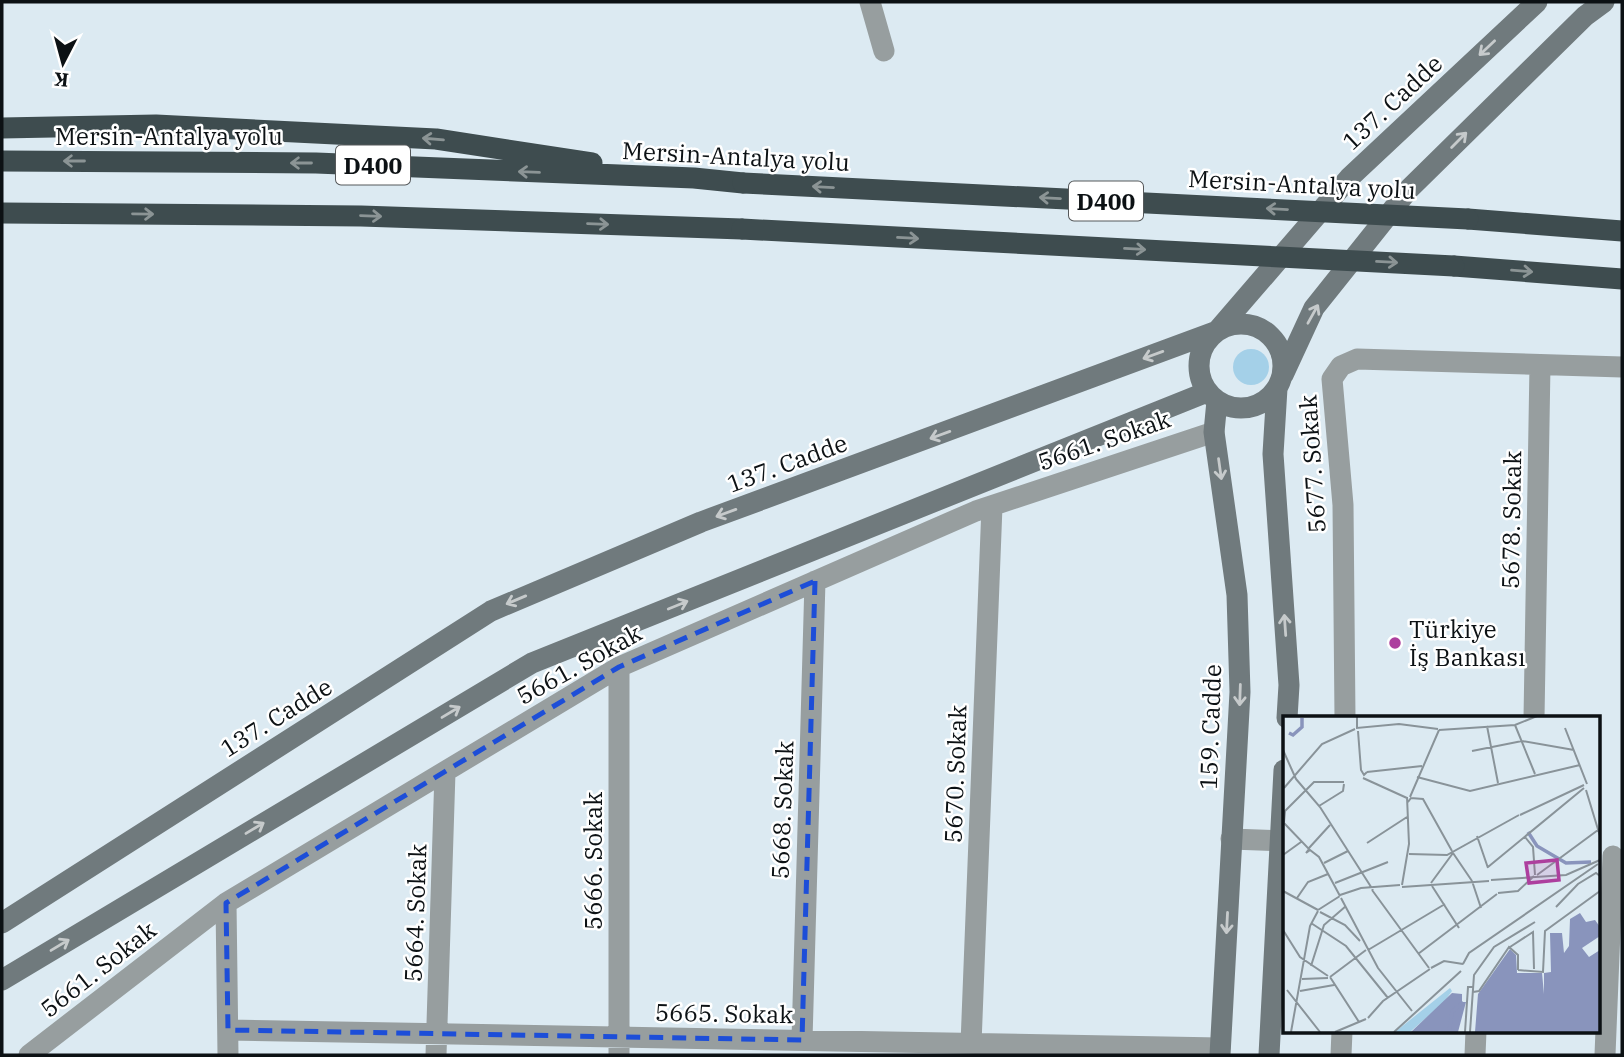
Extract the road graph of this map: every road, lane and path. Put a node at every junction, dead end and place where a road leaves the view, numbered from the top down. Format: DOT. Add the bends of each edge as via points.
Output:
graph roads {
  1 [pos="870,2"];
  2 [pos="1537,2"];
  3 [pos="1604,2"];
  4 [pos="884,51"];
  5 [pos="2,128"];
  6 [pos="2,161"];
  7 [pos="694,178"];
  8 [pos="2,213"];
  9 [pos="1622,231"];
  10 [pos="1622,279"];
  11 [pos="1217,331"];
  12 [pos="1540,365"];
  13 [pos="1622,367"];
  14 [pos="1280,382"];
  15 [pos="1212,397"];
  16 [pos="1214,432"];
  17 [pos="992,506"];
  18 [pos="815,581"];
  19 [pos="619,667"];
  20 [pos="1287,716"];
  21 [pos="1345,716"];
  22 [pos="1534,716"];
  23 [pos="445,772"];
  24 [pos="1231,839"];
  25 [pos="1283,841"];
  26 [pos="1611,856"];
  27 [pos="226,904"];
  28 [pos="2,923"];
  29 [pos="2,980"];
  30 [pos="228,1030"];
  31 [pos="1342,1032"];
  32 [pos="1476,1032"];
  33 [pos="802,1040"];
  34 [pos="971,1044"];
  35 [pos="437,1045"];
  36 [pos="619,1046"];
  37 [pos="1220,1052"];
  38 [pos="29,1055"];
  39 [pos="229,1055"];
  40 [pos="1269,1055"];
  41 [pos="1341,1055"];
  42 [pos="1475,1055"];
  43 [pos="1605,1055"];
  1 -- 4 [label="street"];
  2 -- 11 [label="street, 137. Cadde, one-way" via="1349,178"];
  14 -- 3 [label="street, one-way" via="1314,308 1409,189 1584,16"];
  7 -- 5 [label="highway, one-way" via="436,139 156,125"];
  7 -- 6 [label="highway, Mersin-Antalya yolu / D400, one-way" via="316,163"];
  9 -- 7 [label="highway, Mersin-Antalya yolu / D400, one-way, bridge"];
  8 -- 10 [label="highway, D400, one-way, bridge" via="360,216 742,229 1454,265"];
  11 -- 14 [label="street" via="1244,324 1270,335 1283,361"];
  11 -- 15 [label="street" via="1207,340 1198,366 1200,380"];
  11 -- 28 [label="street, 137. Cadde, one-way" via="701,522 491,611"];
  12 -- 13 [label="street, 5677. Sokak"];
  12 -- 21 [label="street, 5677. Sokak" via="1357,359 1341,366 1332,379 1343,505"];
  12 -- 22 [label="street, 5678. Sokak"];
  14 -- 15 [label="street" via="1268,399 1243,409"];
  20 -- 14 [label="street, one-way" via="1289,685 1273,454"];
  15 -- 16 [label="street, 159. Cadde"];
  29 -- 15 [label="street, one-way" via="533,663"];
  16 -- 17 [label="street, 5661. Sokak"];
  16 -- 24 [label="street, 159. Cadde, one-way" via="1237,595 1240,692"];
  17 -- 18 [label="street, 5661. Sokak"];
  17 -- 34 [label="street, 5670. Sokak"];
  18 -- 19 [label="street, 5661. Sokak"];
  18 -- 33 [label="street, 5668. Sokak"];
  19 -- 23 [label="street, 5661. Sokak"];
  19 -- 36 [label="street, 5666. Sokak"];
  23 -- 27 [label="street, 5661. Sokak"];
  23 -- 35 [label="street, 5664. Sokak"];
  24 -- 25 [label="street"];
  24 -- 37 [label="street, 159. Cadde, one-way"];
  25 -- 40 [label="street"];
  26 -- 43 [label="street"];
  27 -- 30 [label="street"];
  27 -- 38 [label="street, 5661. Sokak"];
  30 -- 35 [label="street, 5665. Sokak"];
  30 -- 39 [label="street"];
  31 -- 41 [label="street"];
  32 -- 42 [label="street"];
  33 -- 34 [label="street, 5665. Sokak"];
  33 -- 36 [label="street, 5665. Sokak"];
  34 -- 37 [label="street, 5665. Sokak"];
  35 -- 36 [label="street, 5665. Sokak"];
}
